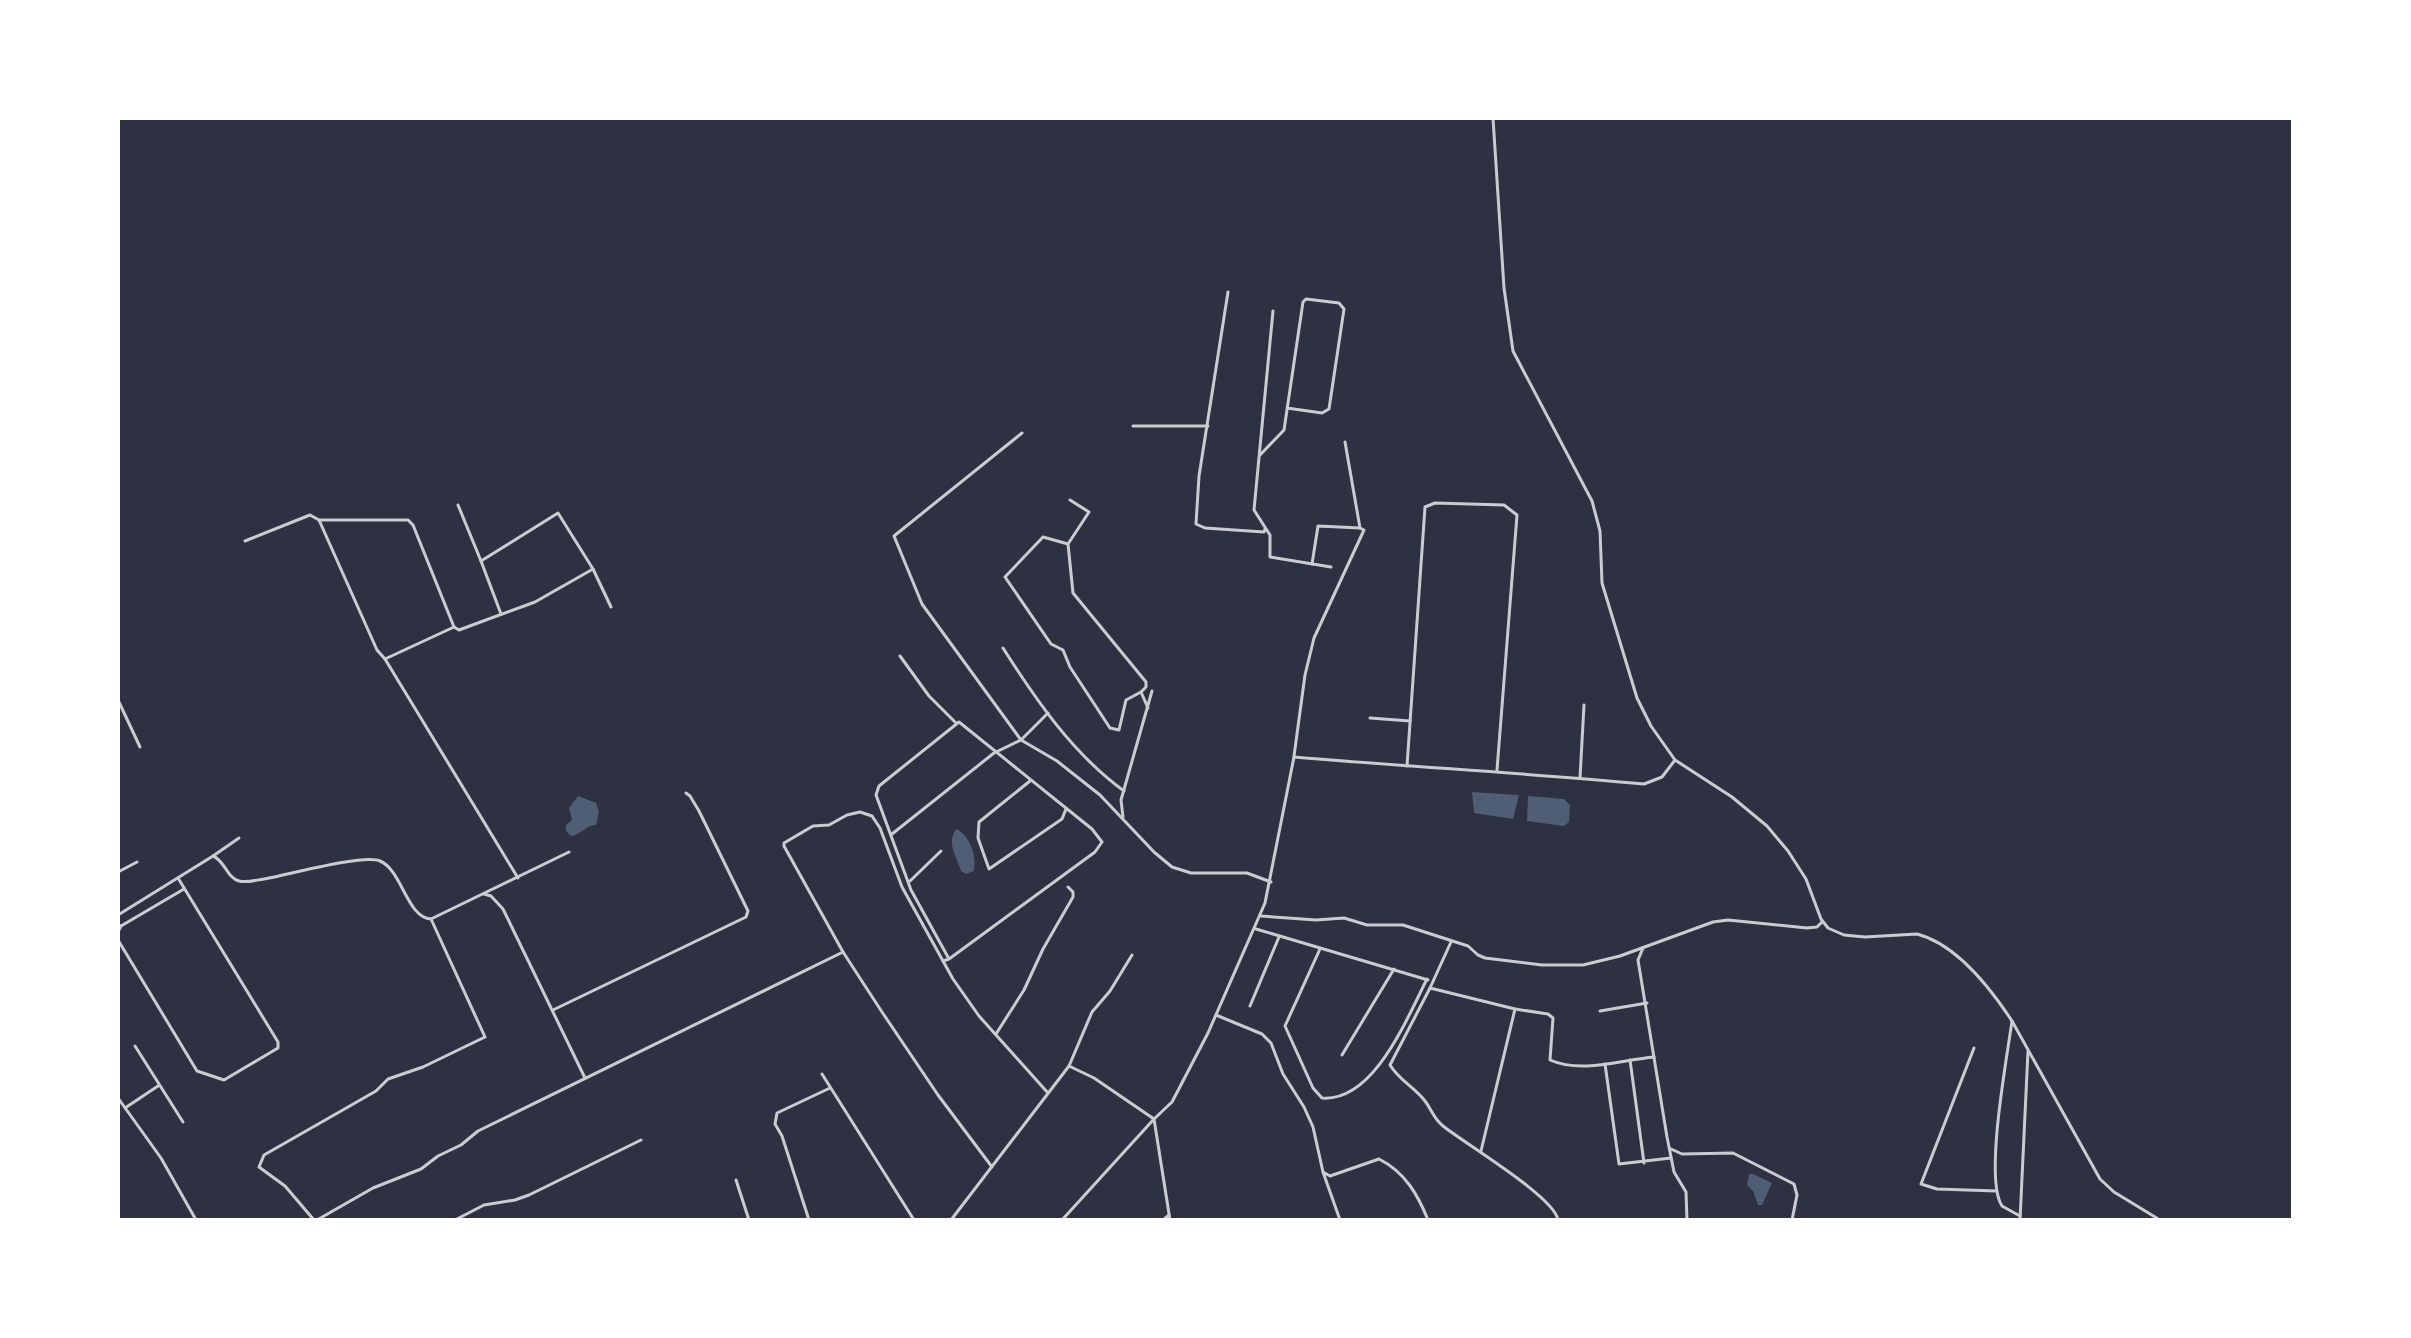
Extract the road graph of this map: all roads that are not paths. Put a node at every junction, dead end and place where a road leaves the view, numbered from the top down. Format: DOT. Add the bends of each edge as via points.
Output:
graph roads {
  1 [pos="1493,118"];
  2 [pos="1228,292"];
  3 [pos="1273,311"];
  4 [pos="1287,408"];
  5 [pos="1133,426"];
  6 [pos="1208,426"];
  7 [pos="1022,433"];
  8 [pos="1345,442"];
  9 [pos="1260,455"];
  10 [pos="1070,500"];
  11 [pos="458,505"];
  12 [pos="319,520"];
  13 [pos="1360,528"];
  14 [pos="1265,529"];
  15 [pos="245,541"];
  16 [pos="1068,544"];
  17 [pos="481,561"];
  18 [pos="1312,564"];
  19 [pos="1331,567"];
  20 [pos="593,569"];
  21 [pos="611,607"];
  22 [pos="501,614"];
  23 [pos="454,627"];
  24 [pos="1003,648"];
  25 [pos="900,656"];
  26 [pos="385,659"];
  27 [pos="1152,691"];
  28 [pos="1141,692"];
  29 [pos="118,700"];
  30 [pos="1584,705"];
  31 [pos="1148,708"];
  32 [pos="1048,713"];
  33 [pos="1370,718"];
  34 [pos="1410,721"];
  35 [pos="956,723"];
  36 [pos="1021,740"];
  37 [pos="140,747"];
  38 [pos="994,753"];
  39 [pos="1294,757"];
  40 [pos="1675,760"];
  41 [pos="1407,766"];
  42 [pos="1497,770"];
  43 [pos="1580,778"];
  44 [pos="1030,781"];
  45 [pos="1124,791"];
  46 [pos="686,793"];
  47 [pos="1066,809"];
  48 [pos="1123,817"];
  49 [pos="892,834"];
  50 [pos="239,838"];
  51 [pos="941,851"];
  52 [pos="569,852"];
  53 [pos="213,856"];
  54 [pos="137,862"];
  55 [pos="118,872"];
  56 [pos="178,878"];
  57 [pos="518,878"];
  58 [pos="910,881"];
  59 [pos="1271,882"];
  60 [pos="1068,887"];
  61 [pos="184,889"];
  62 [pos="484,894"];
  63 [pos="118,915"];
  64 [pos="1261,916"];
  65 [pos="431,919"];
  66 [pos="1822,922"];
  67 [pos="120,926"];
  68 [pos="1256,929"];
  69 [pos="118,932"];
  70 [pos="1279,937"];
  71 [pos="118,940"];
  72 [pos="1451,942"];
  73 [pos="1643,948"];
  74 [pos="1320,949"];
  75 [pos="843,952"];
  76 [pos="1132,955"];
  77 [pos="949,959"];
  78 [pos="943,961"];
  79 [pos="1394,969"];
  80 [pos="1427,979"];
  81 [pos="1433,982"];
  82 [pos="1430,988"];
  83 [pos="1647,1003"];
  84 [pos="1250,1006"];
  85 [pos="1515,1009"];
  86 [pos="553,1010"];
  87 [pos="1600,1011"];
  88 [pos="1216,1015"];
  89 [pos="2012,1021"];
  90 [pos="996,1034"];
  91 [pos="135,1046"];
  92 [pos="1974,1048"];
  93 [pos="2028,1051"];
  94 [pos="1342,1055"];
  95 [pos="1654,1057"];
  96 [pos="1630,1060"];
  97 [pos="1605,1064"];
  98 [pos="1069,1066"];
  99 [pos="822,1074"];
  100 [pos="586,1078"];
  101 [pos="159,1085"];
  102 [pos="830,1088"];
  103 [pos="1048,1093"];
  104 [pos="118,1098"];
  105 [pos="125,1108"];
  106 [pos="1154,1119"];
  107 [pos="183,1122"];
  108 [pos="641,1140"];
  109 [pos="1671,1149"];
  110 [pos="1481,1151"];
  111 [pos="1671,1158"];
  112 [pos="1644,1163"];
  113 [pos="992,1167"];
  114 [pos="1323,1172"];
  115 [pos="736,1180"];
  116 [pos="1996,1191"];
  117 [pos="1170,1218"];
  118 [pos="2020,1218"];
  119 [pos="196,1220"];
  120 [pos="315,1220"];
  121 [pos="455,1220"];
  122 [pos="749,1220"];
  123 [pos="809,1220"];
  124 [pos="914,1220"];
  125 [pos="951,1220"];
  126 [pos="1062,1220"];
  127 [pos="1163,1220"];
  128 [pos="1340,1220"];
  129 [pos="1428,1220"];
  130 [pos="1558,1220"];
  131 [pos="1687,1220"];
  132 [pos="1792,1220"];
  133 [pos="2160,1220"];
  1 -- 40 [label="street" via="1513,351 1592,501 1600,531 1602,583 1630,677 1651,726"];
  2 -- 6 [label="street"];
  3 -- 9 [label="street"];
  4 -- 4 [label="street" via="1303,302 1339,303 1344,309 1329,409 1322,413"];
  4 -- 9 [label="street" via="1284,430"];
  5 -- 6 [label="street"];
  6 -- 14 [label="street" via="1196,524"];
  7 -- 36 [label="street" via="894,536 922,604"];
  8 -- 13 [label="street"];
  9 -- 14 [label="street" via="1254,510"];
  10 -- 16 [label="street" via="1089,512"];
  11 -- 17 [label="street"];
  12 -- 15 [label="street" via="310,515"];
  12 -- 23 [label="street" via="408,520"];
  12 -- 26 [label="street"];
  13 -- 18 [label="street" via="1318,526"];
  13 -- 39 [label="street" via="1364,530 1314,638"];
  14 -- 18 [label="street" via="1270,557"];
  16 -- 28 [label="street" via="1073,593 1146,682"];
  16 -- 28 [label="street" via="1043,537 1005,577 1051,644 1063,650 1110,728 1119,730 1126,700"];
  17 -- 20 [label="street" via="558,513"];
  17 -- 22 [label="street"];
  18 -- 19 [label="street"];
  20 -- 21 [label="street"];
  20 -- 22 [label="street" via="535,602"];
  22 -- 23 [label="street" via="459,630"];
  23 -- 26 [label="street"];
  24 -- 32 [label="street"];
  25 -- 35 [label="street"];
  26 -- 57 [label="street"];
  27 -- 31 [label="street"];
  28 -- 31 [label="street"];
  29 -- 37 [label="street"];
  30 -- 43 [label="street"];
  31 -- 45 [label="street"];
  32 -- 36 [label="street"];
  32 -- 45 [label="street" via="1083,756"];
  33 -- 34 [label="street"];
  34 -- 41 [label="street"];
  34 -- 42 [label="street" via="1425,507 1504,505 1517,515"];
  35 -- 38 [label="street"];
  35 -- 49 [label="street" via="879,786 877,800"];
  36 -- 38 [label="street"];
  36 -- 48 [label="street" via="1057,761"];
  38 -- 44 [label="street"];
  38 -- 49 [label="street"];
  39 -- 41 [label="street"];
  39 -- 59 [label="street"];
  40 -- 43 [label="street" via="1662,777 1644,784"];
  40 -- 66 [label="street" via="1767,826 1801,869"];
  41 -- 42 [label="street"];
  42 -- 43 [label="street"];
  44 -- 47 [label="street"];
  44 -- 47 [label="street" via="979,822 978,838 989,869 1062,819"];
  45 -- 48 [label="street"];
  46 -- 86 [label="street" via="748,911 746,917"];
  47 -- 77 [label="street" via="1092,829 1102,842 1100,848"];
  48 -- 59 [label="street" via="1160,859 1181,871 1247,873"];
  49 -- 58 [label="street"];
  50 -- 53 [label="street"];
  51 -- 58 [label="street"];
  52 -- 57 [label="street"];
  53 -- 56 [label="street"];
  53 -- 65 [label="street" via="234,879 244,881 359,859 381,861 418,913"];
  54 -- 55 [label="street"];
  56 -- 61 [label="street"];
  56 -- 63 [label="street"];
  57 -- 62 [label="street"];
  58 -- 77 [label="street"];
  59 -- 64 [label="street"];
  60 -- 90 [label="street" via="1073,897"];
  61 -- 67 [label="street"];
  61 -- 71 [label="street" via="278,1048 224,1080 197,1071"];
  62 -- 65 [label="street"];
  62 -- 86 [label="street" via="500,905"];
  64 -- 68 [label="street"];
  64 -- 72 [label="street" via="1403,925"];
  65 -- 120 [label="street" via="485,1037 388,1079 264,1155 259,1167 285,1186"];
  66 -- 73 [label="street" via="1807,928 1713,922"];
  66 -- 89 [label="street" via="1844,935 1917,934 1933,939 1987,985"];
  67 -- 69 [label="street"];
  68 -- 70 [label="street"];
  68 -- 88 [label="street"];
  70 -- 74 [label="street"];
  70 -- 84 [label="street"];
  72 -- 73 [label="street" via="1485,958 1542,965 1583,965"];
  72 -- 81 [label="street"];
  73 -- 83 [label="street" via="1638,960"];
  74 -- 79 [label="street"];
  74 -- 80 [label="street" via="1285,1026 1322,1098 1346,1095 1388,1055"];
  75 -- 78 [label="street" via="784,843 813,826 860,812 872,816 880,828 902,887"];
  75 -- 100 [label="street"];
  75 -- 113 [label="street"];
  76 -- 98 [label="street" via="1092,1012"];
  77 -- 78 [label="street"];
  78 -- 90 [label="street"];
  79 -- 80 [label="street"];
  79 -- 94 [label="street"];
  80 -- 81 [label="street"];
  81 -- 82 [label="street"];
  82 -- 85 [label="street"];
  82 -- 110 [label="street" via="1390,1065 1428,1104 1433,1118"];
  83 -- 87 [label="street"];
  83 -- 95 [label="street"];
  85 -- 97 [label="street" via="1553,1018 1550,1060 1561,1065"];
  85 -- 110 [label="street"];
  86 -- 100 [label="street"];
  88 -- 106 [label="street" via="1172,1102"];
  88 -- 114 [label="street" via="1271,1043 1313,1127"];
  89 -- 93 [label="street"];
  89 -- 116 [label="street"];
  90 -- 103 [label="street"];
  91 -- 101 [label="street"];
  92 -- 116 [label="street" via="1921,1184"];
  93 -- 118 [label="street"];
  93 -- 133 [label="street" via="2100,1179"];
  95 -- 96 [label="street"];
  95 -- 109 [label="street"];
  96 -- 97 [label="street"];
  96 -- 112 [label="street"];
  97 -- 112 [label="street" via="1619,1164"];
  98 -- 103 [label="street"];
  98 -- 106 [label="street"];
  99 -- 102 [label="street"];
  100 -- 120 [label="street" via="478,1131 421,1169"];
  101 -- 105 [label="street"];
  101 -- 107 [label="street"];
  102 -- 123 [label="street" via="777,1113 775,1124"];
  102 -- 124 [label="street"];
  103 -- 113 [label="street"];
  104 -- 105 [label="street"];
  105 -- 119 [label="street"];
  106 -- 117 [label="street"];
  106 -- 126 [label="street"];
  108 -- 121 [label="street" via="529,1195 484,1205"];
  109 -- 111 [label="street"];
  109 -- 132 [label="street" via="1682,1154 1733,1153 1796,1187"];
  110 -- 130 [label="street" via="1552,1206"];
  111 -- 112 [label="street"];
  111 -- 131 [label="street" via="1686,1192"];
  113 -- 125 [label="street"];
  114 -- 128 [label="street"];
  114 -- 129 [label="street" via="1330,1176 1379,1159 1412,1187"];
  115 -- 122 [label="street"];
  116 -- 118 [label="street" via="2002,1206"];
  117 -- 127 [label="street"];
}
